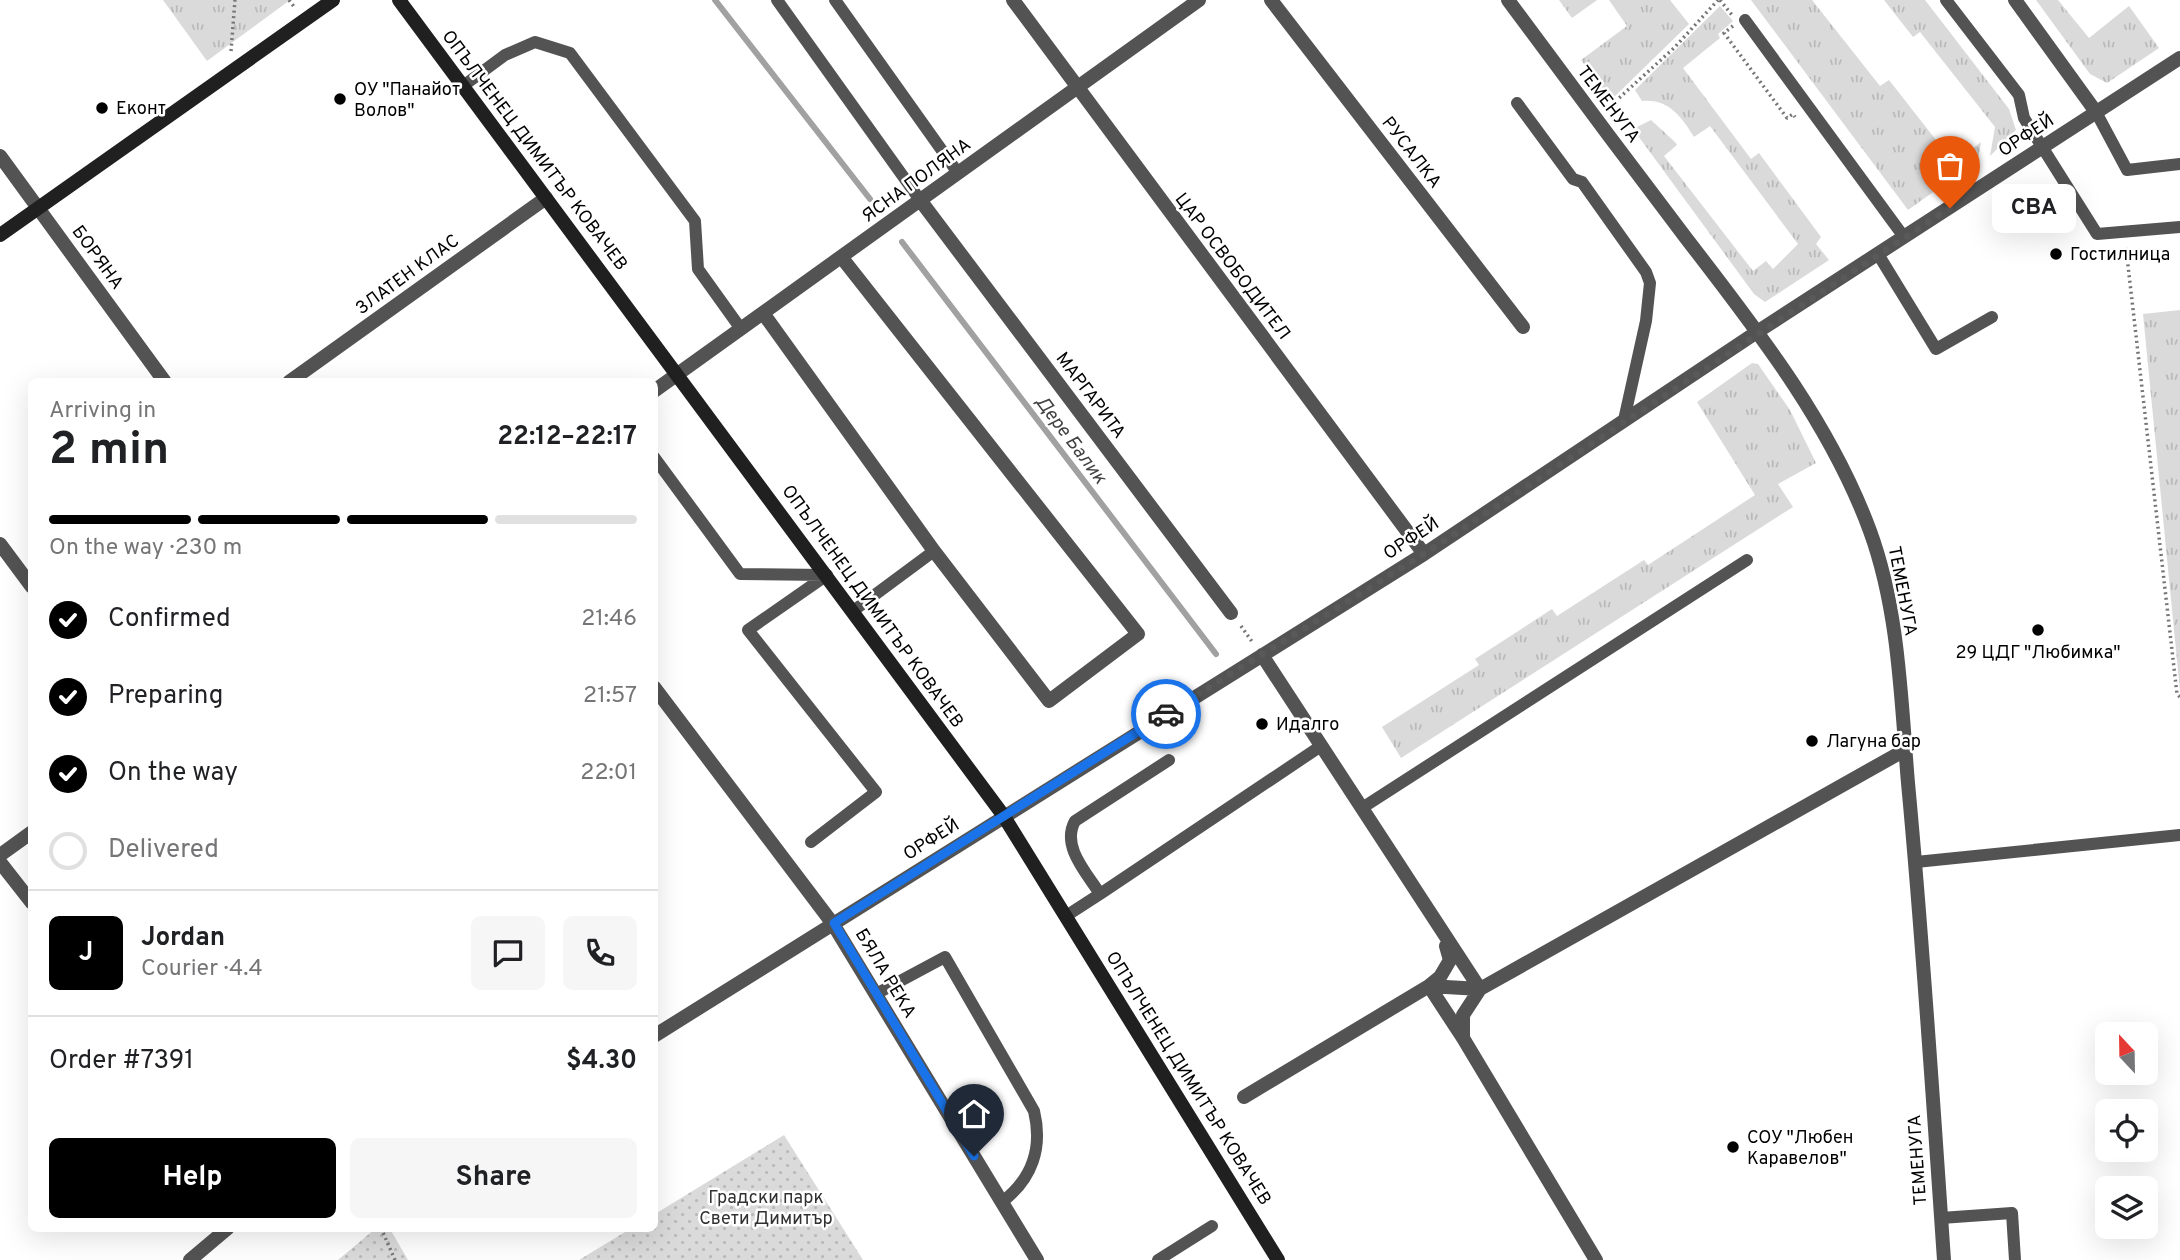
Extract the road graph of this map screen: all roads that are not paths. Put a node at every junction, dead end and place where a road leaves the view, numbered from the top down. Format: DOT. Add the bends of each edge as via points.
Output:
graph roads {
  1 [pos="333,0"];
  2 [pos="400,0"];
  3 [pos="777,0"];
  4 [pos="835,0"];
  5 [pos="1013,0"];
  6 [pos="1199,0"];
  7 [pos="1271,0"];
  8 [pos="1508,0"];
  9 [pos="1946,0"];
  10 [pos="2015,0"];
  11 [pos="1745,20"];
  12 [pos="2180,58"];
  13 [pos="463,86"];
  14 [pos="1076,88"];
  15 [pos="1517,103"];
  16 [pos="2096,112"];
  17 [pos="2043,148"];
  18 [pos="0,156"];
  19 [pos="2180,164"];
  20 [pos="958,173"];
  21 [pos="546,198"];
  22 [pos="920,200"];
  23 [pos="37,208"];
  24 [pos="2180,228"];
  25 [pos="0,235"];
  26 [pos="1904,237"];
  27 [pos="1878,254"];
  28 [pos="842,258"];
  29 [pos="763,313"];
  30 [pos="1992,317"];
  31 [pos="1523,327"];
  32 [pos="741,329"];
  33 [pos="1757,332"];
  34 [pos="677,375"];
  35 [pos="162,378"];
  36 [pos="295,378"];
  37 [pos="658,388"];
  38 [pos="1625,420"];
  39 [pos="658,462"];
  40 [pos="0,544"];
  41 [pos="933,551"];
  42 [pos="1424,554"];
  43 [pos="1747,560"];
  44 [pos="827,575"];
  45 [pos="28,582"];
  46 [pos="853,611"];
  47 [pos="1231,613"];
  48 [pos="1262,655"];
  49 [pos="658,692"];
  50 [pos="1321,746"];
  51 [pos="1905,750"];
  52 [pos="1169,760"];
  53 [pos="1362,808"];
  54 [pos="1003,815"];
  55 [pos="28,835"];
  56 [pos="2180,835"];
  57 [pos="811,842"];
  58 [pos="0,855"];
  59 [pos="0,862"];
  60 [pos="1916,862"];
  61 [pos="1100,894"];
  62 [pos="28,898"];
  63 [pos="1066,916"];
  64 [pos="834,923"];
  65 [pos="1443,934"];
  66 [pos="1429,986"];
  67 [pos="1480,989"];
  68 [pos="876,993"];
  69 [pos="658,1033"];
  70 [pos="1463,1038"];
  71 [pos="1244,1097"];
  72 [pos="1002,1202"];
  73 [pos="1941,1217"];
  74 [pos="1212,1226"];
  75 [pos="223,1232"];
  76 [pos="190,1260"];
  77 [pos="1037,1260"];
  78 [pos="1158,1260"];
  79 [pos="1278,1260"];
  80 [pos="1596,1260"];
  81 [pos="1944,1260"];
  82 [pos="2015,1260"];
  1 -- 23 [label="street"];
  2 -- 13 [label="street, ОПЪЛЧЕНЕЦ ДИМИТЪР КОВАЧЕВ"];
  3 -- 22 [label="lane"];
  4 -- 20 [label="lane"];
  5 -- 14 [label="street, ЦАР ОСВОБОДИТЕЛ"];
  6 -- 14 [label="street, ЯСНА ПОЛЯНА"];
  7 -- 31 [label="street, РУСАЛКА"];
  8 -- 33 [label="street, ТЕМЕНУГА"];
  9 -- 17 [label="lane" via="2019,95 2024,118"];
  10 -- 16 [label="street"];
  11 -- 26 [label="lane"];
  12 -- 16 [label="street, ОРФЕЙ"];
  13 -- 21 [label="street, ОПЪЛЧЕНЕЦ ДИМИТЪР КОВАЧЕВ"];
  13 -- 32 [label="lane" via="505,55 535,41 570,53 695,222 698,269"];
  14 -- 20 [label="street, ЯСНА ПОЛЯНА"];
  14 -- 42 [label="street, ЦАР ОСВОБОДИТЕЛ"];
  15 -- 38 [label="lane" via="1573,179 1582,182 1646,272 1650,296"];
  16 -- 17 [label="street, ОРФЕЙ"];
  16 -- 19 [label="lane" via="2127,170"];
  17 -- 24 [label="lane" via="2097,234"];
  17 -- 26 [label="street, ОРФЕЙ"];
  18 -- 23 [label="street, БОРЯНА"];
  20 -- 22 [label="street, ЯСНА ПОЛЯНА"];
  21 -- 34 [label="street, ОПЪЛЧЕНЕЦ ДИМИТЪР КОВАЧЕВ"];
  21 -- 36 [label="street, ЗЛАТЕН КЛАС"];
  22 -- 28 [label="street, ЯСНА ПОЛЯНА"];
  22 -- 47 [label="street, МАРГАРИТА"];
  23 -- 25 [label="street"];
  23 -- 35 [label="street, БОРЯНА"];
  26 -- 27 [label="street, ОРФЕЙ"];
  27 -- 30 [label="lane" via="1937,349"];
  27 -- 33 [label="street, ОРФЕЙ"];
  28 -- 29 [label="street, ЯСНА ПОЛЯНА"];
  28 -- 41 [label="street" via="1138,634 1049,701"];
  29 -- 32 [label="street, ЯСНА ПОЛЯНА"];
  29 -- 41 [label="street"];
  32 -- 34 [label="street, ЯСНА ПОЛЯНА"];
  33 -- 38 [label="street, ОРФЕЙ"];
  33 -- 51 [label="street, ТЕМЕНУГА" via="1813,415 1869,528 1883,571"];
  34 -- 37 [label="street, ЯСНА ПОЛЯНА"];
  34 -- 44 [label="street, ОПЪЛЧЕНЕЦ ДИМИТЪР КОВАЧЕВ"];
  38 -- 42 [label="street, ОРФЕЙ"];
  39 -- 44 [label="lane" via="740,574"];
  40 -- 45 [label="street"];
  41 -- 46 [label="lane"];
  42 -- 48 [label="street, ОРФЕЙ"];
  43 -- 53 [label="lane"];
  44 -- 46 [label="street, ОПЪЛЧЕНЕЦ ДИМИТЪР КОВАЧЕВ"];
  44 -- 57 [label="lane" via="748,630 876,792"];
  46 -- 54 [label="street, ОПЪЛЧЕНЕЦ ДИМИТЪР КОВАЧЕВ"];
  48 -- 50 [label="street"];
  48 -- 54 [label="street, ОРФЕЙ"];
  49 -- 64 [label="street, БЯЛА РЕКА"];
  50 -- 53 [label="street"];
  50 -- 61 [label="lane"];
  51 -- 60 [label="street, ТЕМЕНУГА"];
  51 -- 67 [label="street"];
  52 -- 61 [label="lane" via="1076,821 1070,832 1070,845"];
  53 -- 65 [label="street"];
  54 -- 63 [label="street, ОПЪЛЧЕНЕЦ ДИМИТЪР КОВАЧЕВ"];
  54 -- 64 [label="street, ОРФЕЙ"];
  55 -- 58 [label="street"];
  56 -- 60 [label="lane"];
  59 -- 62 [label="street"];
  60 -- 73 [label="street, ТЕМЕНУГА"];
  61 -- 63 [label="lane"];
  63 -- 79 [label="street, ОПЪЛЧЕНЕЦ ДИМИТЪР КОВАЧЕВ"];
  64 -- 68 [label="street, БЯЛА РЕКА"];
  64 -- 69 [label="street, ОРФЕЙ"];
  65 -- 66 [label="street" via="1450,960"];
  65 -- 67 [label="street"];
  66 -- 67 [label="street"];
  66 -- 70 [label="street"];
  66 -- 71 [label="street"];
  67 -- 70 [label="street" via="1463,1015"];
  68 -- 72 [label="street, БЯЛА РЕКА"];
  68 -- 72 [label="lane" via="945,957 1034,1111 1040,1133 1033,1163 1020,1188"];
  70 -- 80 [label="street"];
  72 -- 77 [label="street, БЯЛА РЕКА"];
  73 -- 81 [label="street, ТЕМЕНУГА"];
  73 -- 82 [label="lane" via="2012,1213"];
  74 -- 78 [label="lane"];
  75 -- 76 [label="street"];
}
